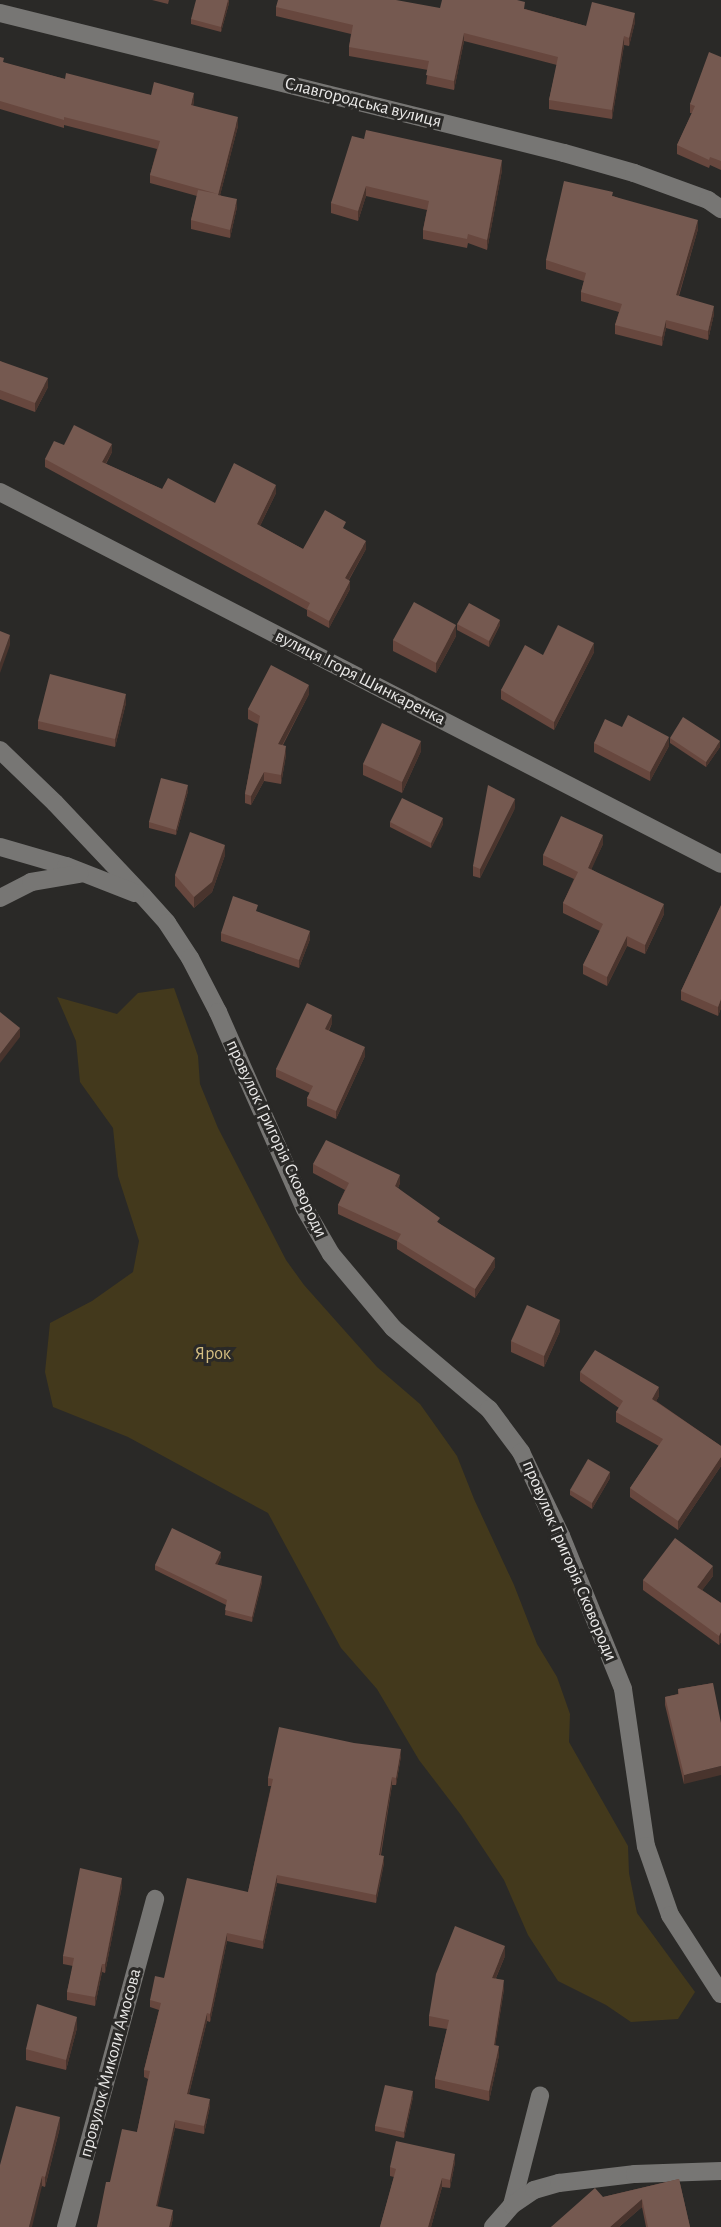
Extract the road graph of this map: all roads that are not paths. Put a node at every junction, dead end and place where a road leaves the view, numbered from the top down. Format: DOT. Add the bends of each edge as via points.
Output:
graph roads {
  1 [pos="0,13"];
  2 [pos="721,209"];
  3 [pos="0,492"];
  4 [pos="0,750"];
  5 [pos="0,847"];
  6 [pos="721,864"];
  7 [pos="84,873"];
  8 [pos="143,896"];
  9 [pos="0,898"];
  10 [pos="156,1899"];
  11 [pos="721,1994"];
  12 [pos="540,2096"];
  13 [pos="721,2171"];
  14 [pos="512,2205"];
  15 [pos="66,2227"];
  16 [pos="492,2227"];
  1 -- 2 [label="street, Славгородська вулиця" via="564,153 634,173 708,200"];
  3 -- 6 [label="street, вулиця Ігоря Шинкаренка"];
  4 -- 8 [label="street, провулок Григорія Сковороди"];
  5 -- 7 [label="street"];
  7 -- 8 [label="street"];
  7 -- 9 [label="street" via="31,882"];
  8 -- 11 [label="street, провулок Григорія Сковороди" via="167,922 190,958 305,1209 331,1254 393,1328 489,1409 521,1452 561,1536 623,1689 646,1846 670,1915"];
  10 -- 15 [label="street, провулок Миколи Амосова"];
  12 -- 14 [label="street"];
  13 -- 14 [label="street" via="594,2177 534,2190"];
  14 -- 16 [label="street"];
}
